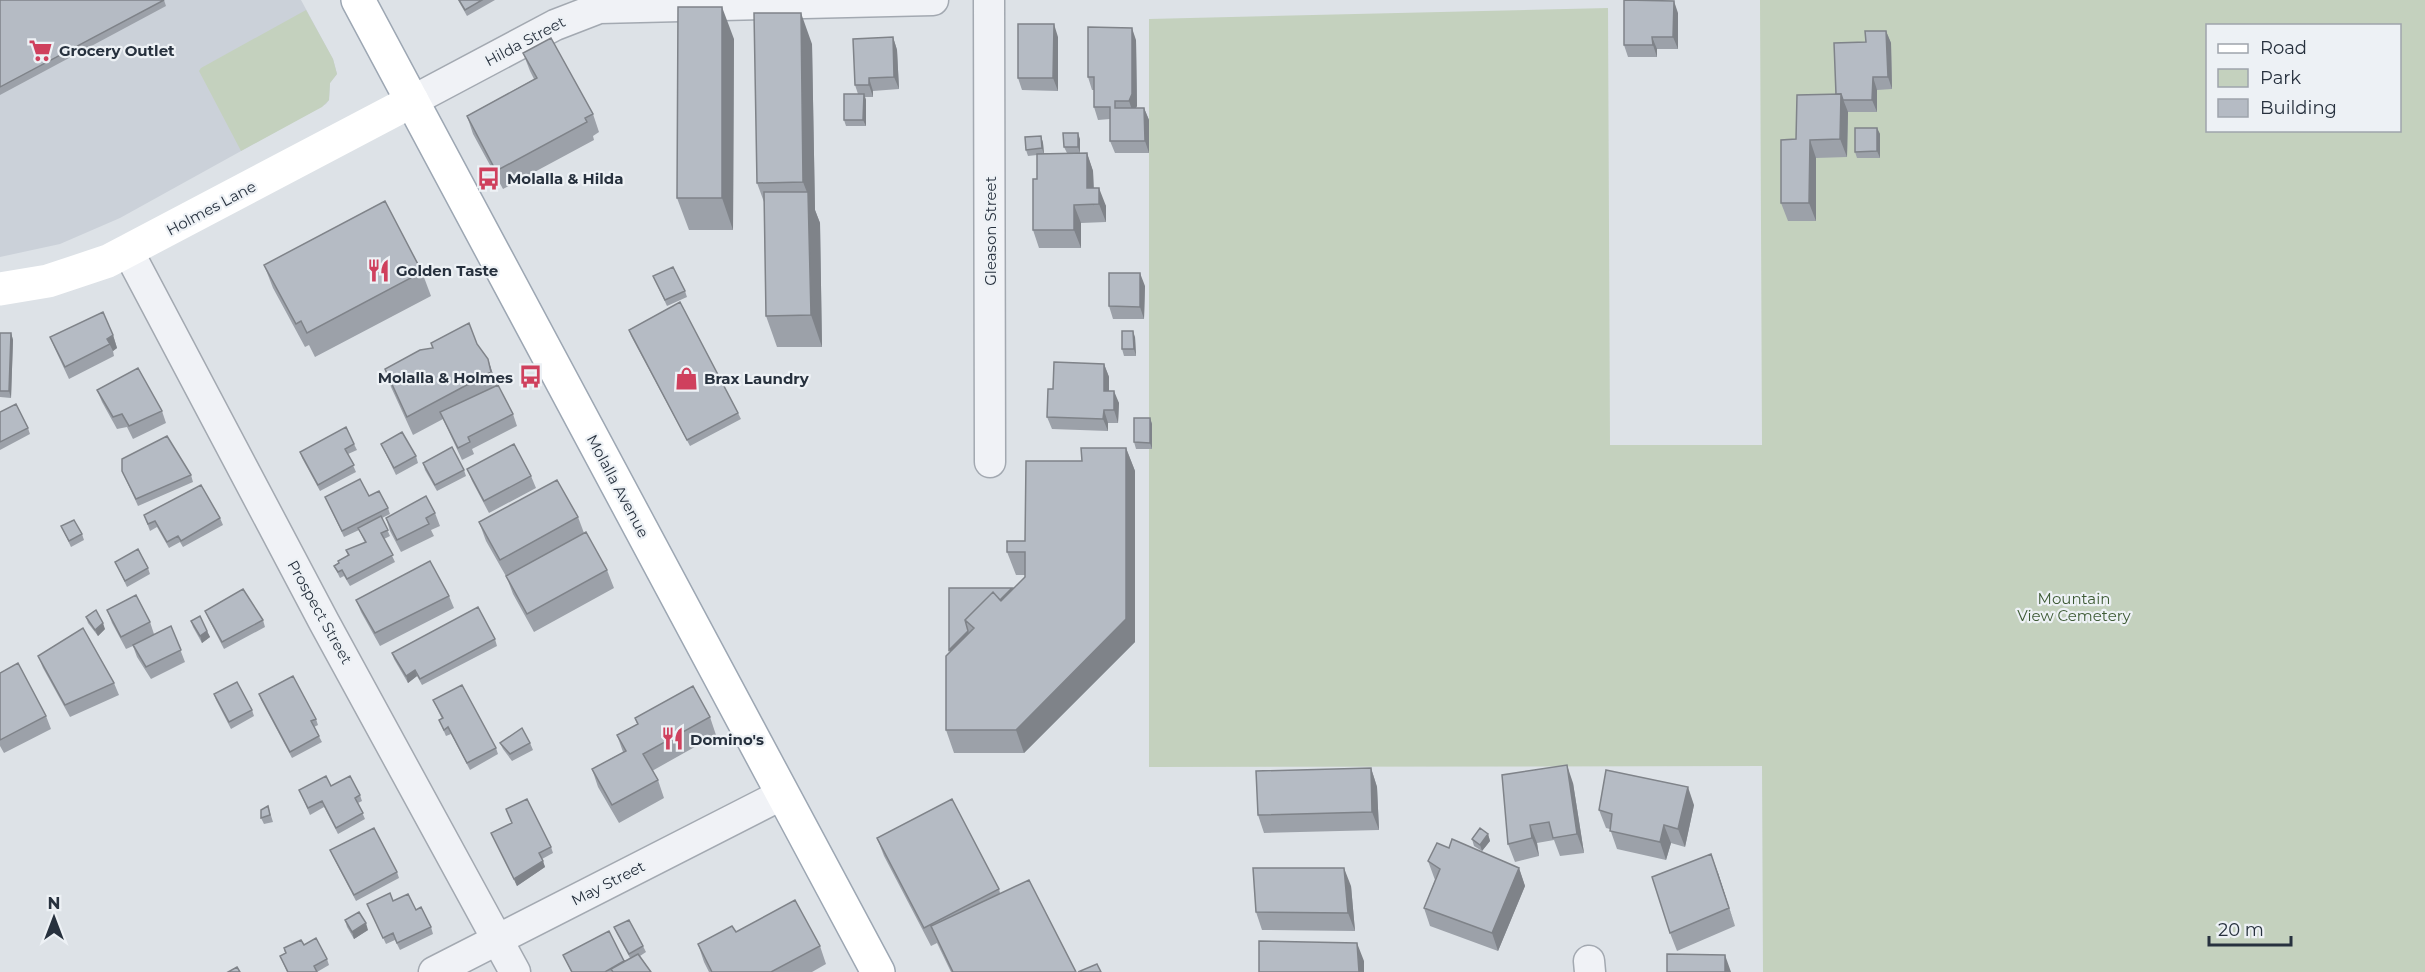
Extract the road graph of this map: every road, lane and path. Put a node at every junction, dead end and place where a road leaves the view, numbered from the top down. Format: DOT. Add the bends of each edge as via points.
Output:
graph roads {
  1 [pos="358,0"];
  2 [pos="933,0"];
  3 [pos="989,0"];
  4 [pos="412,101"];
  5 [pos="128,251"];
  6 [pos="0,288"];
  7 [pos="990,462"];
  8 [pos="783,794"];
  9 [pos="497,940"];
  10 [pos="434,972"];
  11 [pos="515,972"];
  12 [pos="878,972"];
  1 -- 4 [label="main road, Molalla Avenue"];
  2 -- 4 [label="street, Hilda Street" via="599,8 555,25"];
  3 -- 7 [label="street, Gleason Street"];
  4 -- 5 [label="main road, Holmes Lane"];
  4 -- 8 [label="main road, Molalla Avenue"];
  5 -- 6 [label="main road, Holmes Lane" via="76,274"];
  5 -- 9 [label="street, Prospect Street"];
  8 -- 9 [label="street, May Street"];
  8 -- 12 [label="main road, Molalla Avenue"];
  9 -- 10 [label="street, May Street"];
  9 -- 11 [label="street, Prospect Street"];
}
